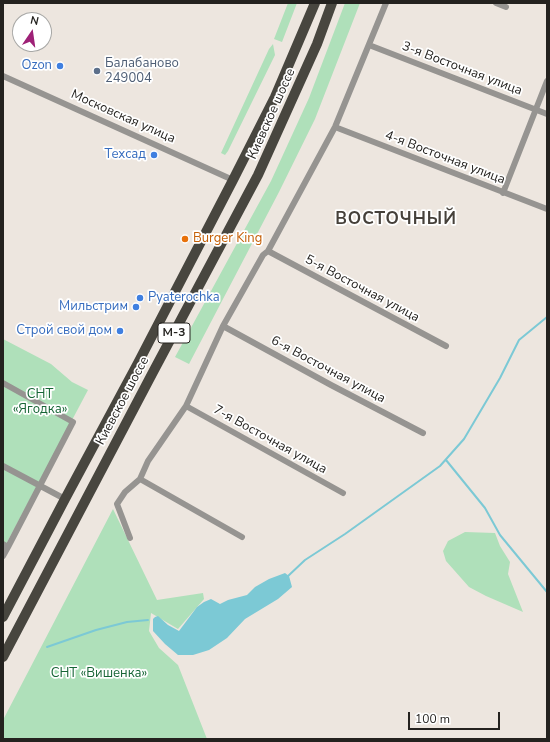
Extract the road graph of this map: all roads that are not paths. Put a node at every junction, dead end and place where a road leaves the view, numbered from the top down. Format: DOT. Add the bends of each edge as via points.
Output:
graph roads {
  1 [pos="315,3"];
  2 [pos="332,3"];
  3 [pos="386,3"];
  4 [pos="496,3"];
  5 [pos="506,7"];
  6 [pos="369,45"];
  7 [pos="295,52"];
  8 [pos="311,57"];
  9 [pos="3,76"];
  10 [pos="547,81"];
  11 [pos="536,110"];
  12 [pos="547,114"];
  13 [pos="335,127"];
  14 [pos="233,180"];
  15 [pos="503,193"];
  16 [pos="547,209"];
  17 [pos="268,252"];
  18 [pos="223,326"];
  19 [pos="446,346"];
  20 [pos="3,383"];
  21 [pos="186,406"];
  22 [pos="423,433"];
  23 [pos="3,466"];
  24 [pos="140,479"];
  25 [pos="40,486"];
  26 [pos="343,493"];
  27 [pos="65,499"];
  28 [pos="242,537"];
  29 [pos="130,538"];
  30 [pos="5,545"];
  31 [pos="3,556"];
  32 [pos="3,617"];
  33 [pos="3,657"];
  1 -- 7 [label="highway, Киевское шоссе / М-3"];
  2 -- 8 [label="highway, Киевское шоссе / М-3"];
  3 -- 6 [label="street"];
  4 -- 5 [label="street"];
  6 -- 11 [label="street, 3-я Восточная улица"];
  6 -- 13 [label="street"];
  7 -- 8 [label="highway" via="304,46 309,48"];
  7 -- 14 [label="highway, Киевское шоссе / М-3"];
  8 -- 33 [label="highway, Киевское шоссе / М-3" via="258,175"];
  9 -- 14 [label="street, Московская улица"];
  10 -- 11 [label="street"];
  11 -- 12 [label="street, 3-я Восточная улица"];
  11 -- 15 [label="street"];
  13 -- 15 [label="street, 4-я Восточная улица"];
  13 -- 17 [label="street"];
  14 -- 27 [label="highway, Киевское шоссе / М-3"];
  15 -- 16 [label="street, 4-я Восточная улица"];
  17 -- 18 [label="street" via="263,255"];
  17 -- 19 [label="street, 5-я Восточная улица"];
  18 -- 21 [label="street"];
  18 -- 22 [label="street, 6-я Восточная улица"];
  20 -- 25 [label="street" via="73,422"];
  21 -- 24 [label="street" via="148,461"];
  21 -- 26 [label="street, 7-я Восточная улица"];
  23 -- 25 [label="street"];
  24 -- 28 [label="street"];
  24 -- 29 [label="street" via="125,492 117,504"];
  25 -- 27 [label="street"];
  25 -- 30 [label="street"];
  27 -- 32 [label="highway, Киевское шоссе / М-3"];
  30 -- 31 [label="street"];
}
